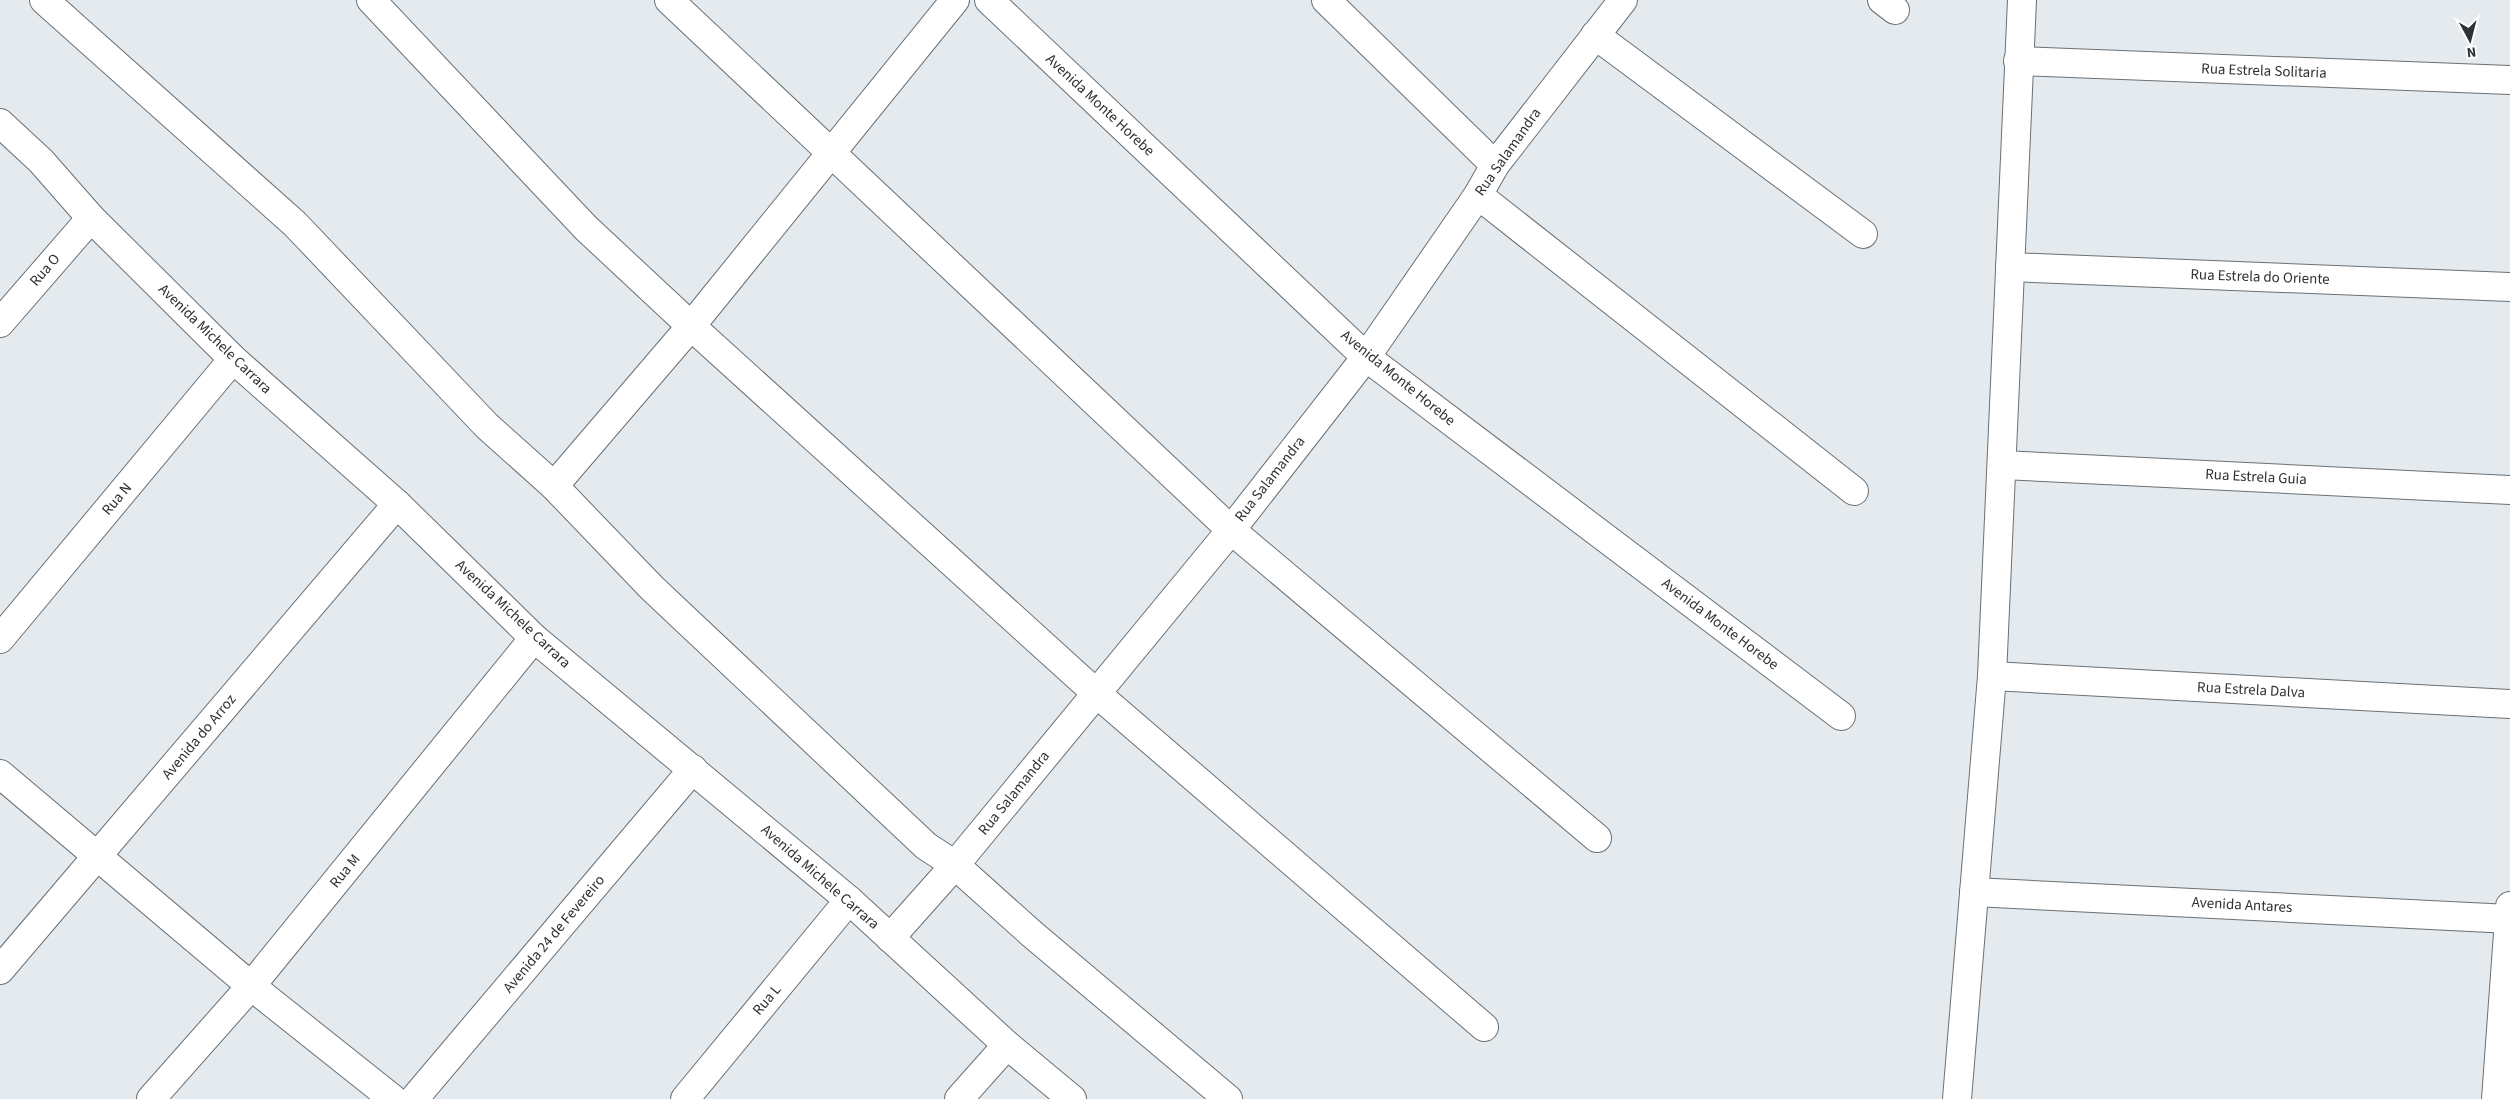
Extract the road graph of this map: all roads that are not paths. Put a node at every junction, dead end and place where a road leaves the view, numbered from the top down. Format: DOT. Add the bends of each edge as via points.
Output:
graph roads {
  1 [pos="44,0"];
  2 [pos="371,0"];
  3 [pos="669,0"];
  4 [pos="955,0"];
  5 [pos="989,0"];
  6 [pos="1326,0"];
  7 [pos="1623,0"];
  8 [pos="2022,0"];
  9 [pos="1595,35"];
  10 [pos="2018,61"];
  11 [pos="2510,80"];
  12 [pos="0,123"];
  13 [pos="830,154"];
  14 [pos="1495,166"];
  15 [pos="1478,195"];
  16 [pos="91,218"];
  17 [pos="1863,234"];
  18 [pos="2010,267"];
  19 [pos="2510,287"];
  20 [pos="0,323"];
  21 [pos="691,326"];
  22 [pos="1366,357"];
  23 [pos="233,359"];
  24 [pos="2002,464"];
  25 [pos="554,486"];
  26 [pos="2510,490"];
  27 [pos="1854,491"];
  28 [pos="397,504"];
  29 [pos="1231,530"];
  30 [pos="534,638"];
  31 [pos="0,639"];
  32 [pos="1992,676"];
  33 [pos="1096,693"];
  34 [pos="2510,704"];
  35 [pos="1841,716"];
  36 [pos="694,769"];
  37 [pos="0,774"];
  38 [pos="1597,838"];
  39 [pos="98,857"];
  40 [pos="956,865"];
  41 [pos="1974,892"];
  42 [pos="849,900"];
  43 [pos="2510,915"];
  44 [pos="890,938"];
  45 [pos="0,970"];
  46 [pos="251,986"];
  47 [pos="1484,1027"];
  48 [pos="1007,1045"];
  49 [pos="151,1099"];
  50 [pos="393,1099"];
  51 [pos="414,1099"];
  52 [pos="685,1099"];
  53 [pos="959,1099"];
  54 [pos="1072,1099"];
  55 [pos="1228,1099"];
  56 [pos="1957,1099"];
  57 [pos="2496,1099"];
  1 -- 25 [label="street" via="295,224 488,426"];
  2 -- 21 [label="street" via="586,228"];
  3 -- 13 [label="street"];
  4 -- 13 [label="street"];
  5 -- 22 [label="street, Avenida Monte Horebe"];
  6 -- 14 [label="street"];
  7 -- 9 [label="street, Rua Salamandra"];
  8 -- 10 [label="street"];
  9 -- 14 [label="street, Rua Salamandra"];
  9 -- 17 [label="street"];
  10 -- 11 [label="street, Rua Estrela Solitaria"];
  10 -- 18 [label="street"];
  12 -- 16 [label="street, Avenida Michele Carrara" via="41,161"];
  13 -- 21 [label="street"];
  13 -- 29 [label="street"];
  14 -- 15 [label="street, Rua Salamandra"];
  15 -- 22 [label="street, Rua Salamandra"];
  15 -- 27 [label="street"];
  16 -- 20 [label="street, Rua O"];
  16 -- 23 [label="street, Avenida Michele Carrara"];
  18 -- 19 [label="street, Rua Estrela do Oriente"];
  18 -- 24 [label="street"];
  21 -- 25 [label="street"];
  21 -- 33 [label="street"];
  22 -- 29 [label="street, Rua Salamandra"];
  22 -- 35 [label="street, Avenida Monte Horebe"];
  23 -- 28 [label="street, Avenida Michele Carrara"];
  23 -- 31 [label="street, Rua N"];
  24 -- 26 [label="street, Rua Estrela Guia"];
  24 -- 32 [label="street"];
  25 -- 40 [label="street" via="652,588 760,692 926,846"];
  28 -- 30 [label="street, Avenida Michele Carrara"];
  28 -- 39 [label="street, Avenida do Arroz"];
  29 -- 33 [label="street, Rua Salamandra"];
  29 -- 38 [label="street"];
  30 -- 36 [label="street, Avenida Michele Carrara"];
  30 -- 46 [label="street, Rua M"];
  32 -- 34 [label="street, Rua Estrela Dalva"];
  32 -- 41 [label="street"];
  33 -- 40 [label="street, Rua Salamandra"];
  33 -- 47 [label="street"];
  36 -- 42 [label="street, Avenida Michele Carrara"];
  36 -- 51 [label="street, Avenida 24 de Fevereiro"];
  37 -- 39 [label="street"];
  39 -- 45 [label="street, Avenida do Arroz"];
  39 -- 46 [label="street"];
  40 -- 44 [label="street, Rua Salamandra"];
  40 -- 55 [label="street" via="1032,934"];
  41 -- 43 [label="street, Avenida Antares"];
  41 -- 56 [label="street"];
  42 -- 44 [label="street, Avenida Michele Carrara"];
  42 -- 52 [label="street, Rua L"];
  43 -- 57 [label="street"];
  44 -- 48 [label="street, Avenida Michele Carrara"];
  46 -- 49 [label="street, Rua M"];
  46 -- 50 [label="street"];
  48 -- 53 [label="street"];
  48 -- 54 [label="street, Avenida Michele Carrara"];
}
